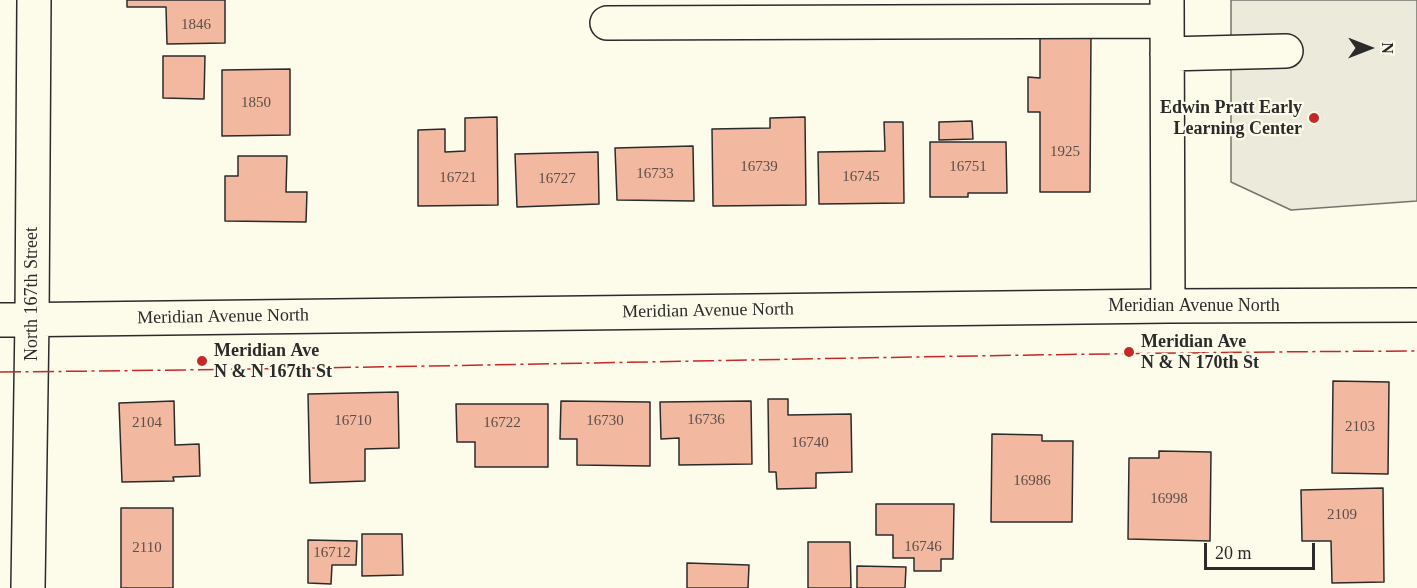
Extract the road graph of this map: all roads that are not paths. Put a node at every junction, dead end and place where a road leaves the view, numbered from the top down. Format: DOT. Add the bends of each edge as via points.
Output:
graph roads {
  1 [pos="33,0"];
  2 [pos="1167,10"];
  3 [pos="607,22"];
  4 [pos="1286,51"];
  5 [pos="1167,54"];
  6 [pos="1417,305"];
  7 [pos="1168,306"];
  8 [pos="0,320"];
  9 [pos="32,320"];
  10 [pos="28,588"];
  1 -- 9 [label="street, North 167th Street"];
  2 -- 3 [label="street"];
  2 -- 5 [label="street"];
  4 -- 5 [label="street"];
  5 -- 7 [label="street"];
  6 -- 7 [label="street, Meridian Avenue North"];
  7 -- 9 [label="street, Meridian Avenue North"];
  8 -- 9 [label="street, Meridian Avenue North"];
  9 -- 10 [label="street, North 167th Street"];
}
